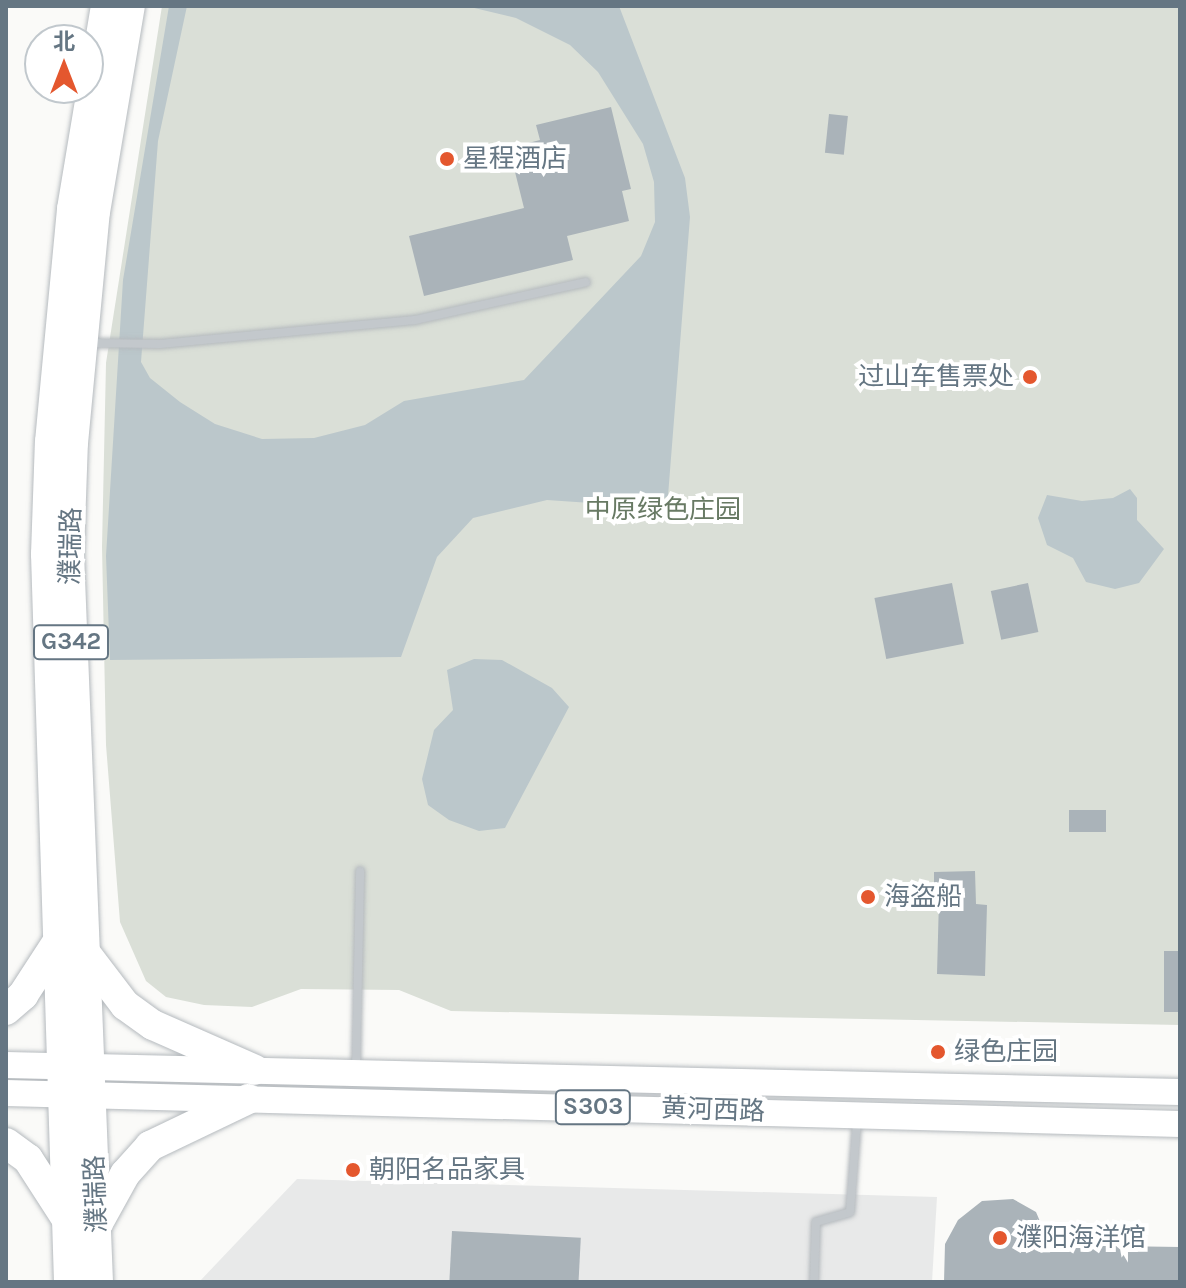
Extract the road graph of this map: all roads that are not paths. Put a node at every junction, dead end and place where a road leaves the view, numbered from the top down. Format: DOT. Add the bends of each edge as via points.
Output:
graph roads {
  1 [pos="106,6"];
  2 [pos="130,6"];
  3 [pos="586,282"];
  4 [pos="81,343"];
  5 [pos="360,871"];
  6 [pos="60,938"];
  7 [pos="86,954"];
  8 [pos="6,1010"];
  9 [pos="6,1065"];
  10 [pos="356,1073"];
  11 [pos="78,1081"];
  12 [pos="251,1085"];
  13 [pos="1180,1092"];
  14 [pos="6,1093"];
  15 [pos="857,1114"];
  16 [pos="1180,1124"];
  17 [pos="6,1143"];
  18 [pos="83,1224"];
  19 [pos="69,1282"];
  20 [pos="98,1282"];
  21 [pos="814,1282"];
  1 -- 6 [label="highway, 濮瑞路 / G342" via="72,209 50,442 48,628"];
  2 -- 4 [label="highway, 濮瑞路 / G342" via="95,212"];
  3 -- 4 [label="lane" via="415,320 160,344"];
  4 -- 7 [label="highway, 濮瑞路 / G342" via="69,555"];
  5 -- 10 [label="lane"];
  6 -- 8 [label="highway" via="23,995"];
  6 -- 11 [label="highway, 濮瑞路 / G342"];
  7 -- 11 [label="highway, 濮瑞路 / G342"];
  7 -- 12 [label="highway" via="125,1005"];
  9 -- 11 [label="main road, 黄河西路 / S303"];
  10 -- 12 [label="main road, 黄河西路 / S303"];
  10 -- 13 [label="main road, 黄河西路 / S303"];
  11 -- 12 [label="main road, 黄河西路 / S303"];
  11 -- 14 [label="main road, 黄河西路 / S303"];
  11 -- 18 [label="highway, 濮瑞路 / G342"];
  12 -- 15 [label="main road, 黄河西路 / S303"];
  12 -- 18 [label="highway" via="150,1146"];
  15 -- 16 [label="main road, 黄河西路 / S303"];
  15 -- 21 [label="lane" via="850,1212 816,1222"];
  17 -- 18 [label="highway" via="28,1159"];
  18 -- 19 [label="highway, 濮瑞路 / G342"];
  18 -- 20 [label="highway, 濮瑞路 / G342"];
}
